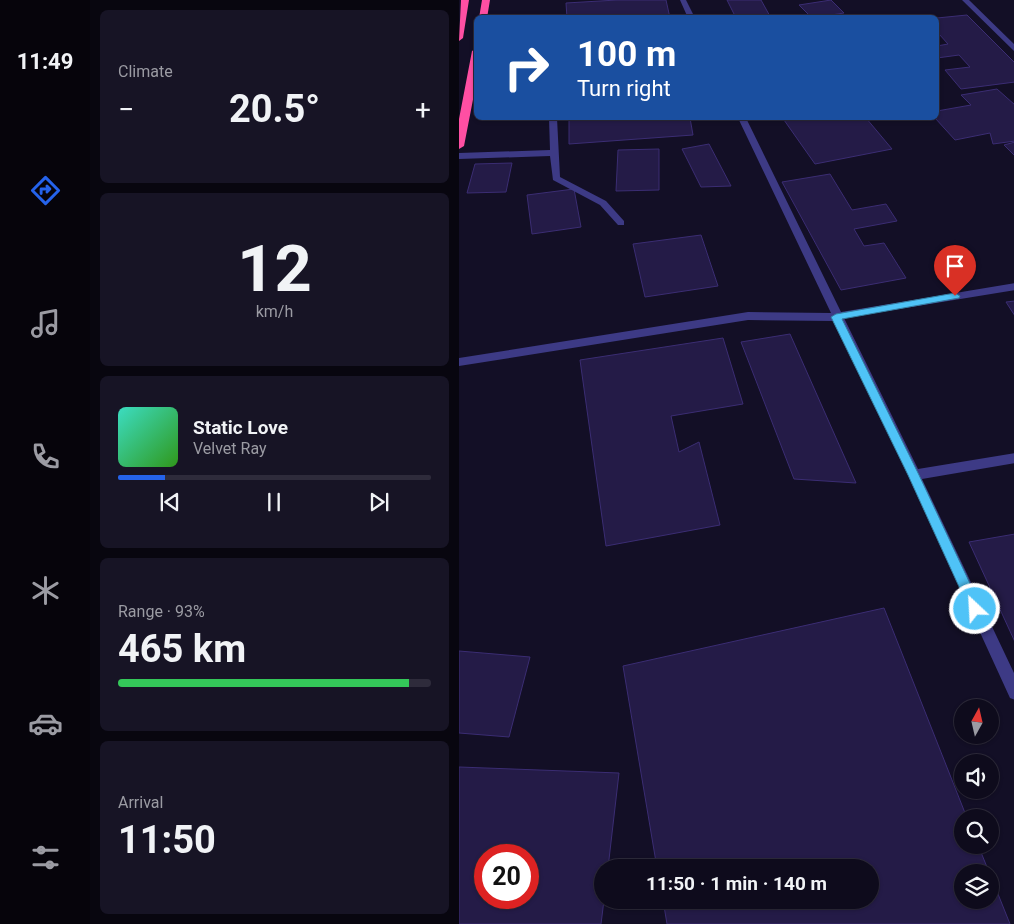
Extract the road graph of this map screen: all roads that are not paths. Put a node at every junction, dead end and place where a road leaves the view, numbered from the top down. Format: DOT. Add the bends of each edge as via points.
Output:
graph roads {
  1 [pos="465,0"];
  2 [pos="486,0"];
  3 [pos="683,0"];
  4 [pos="965,0"];
  5 [pos="484,15"];
  6 [pos="690,15"];
  7 [pos="459,38"];
  8 [pos="1014,50"];
  9 [pos="474,68"];
  10 [pos="553,120"];
  11 [pos="743,120"];
  12 [pos="459,146"];
  13 [pos="554,153"];
  14 [pos="459,156"];
  15 [pos="621,223"];
  16 [pos="1014,286"];
  17 [pos="837,316"];
  18 [pos="459,362"];
  19 [pos="1014,458"];
  20 [pos="914,475"];
  21 [pos="1014,693"];
  1 -- 7 [label="highway"];
  2 -- 5 [label="highway"];
  3 -- 6 [label="lane"];
  4 -- 8 [label="lane"];
  9 -- 12 [label="highway"];
  10 -- 13 [label="lane"];
  11 -- 17 [label="lane"];
  13 -- 14 [label="lane"];
  13 -- 15 [label="lane" via="556,178 603,203"];
  16 -- 17 [label="lane"];
  17 -- 18 [label="lane" via="748,316"];
  17 -- 20 [label="lane"];
  19 -- 20 [label="lane"];
  20 -- 21 [label="lane"];
}
